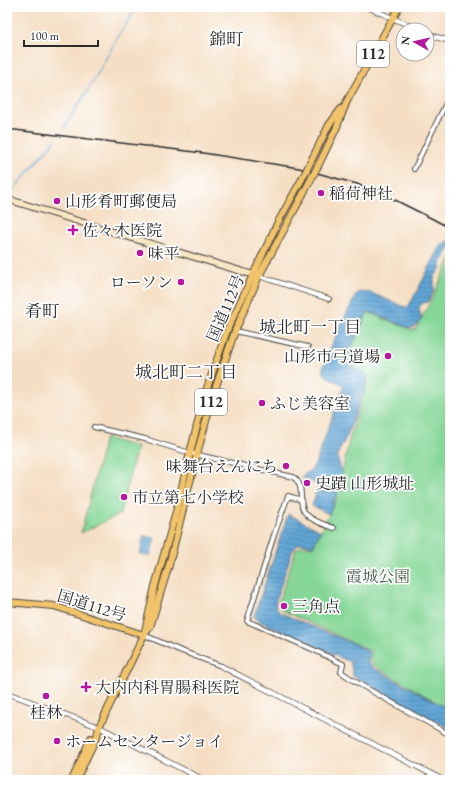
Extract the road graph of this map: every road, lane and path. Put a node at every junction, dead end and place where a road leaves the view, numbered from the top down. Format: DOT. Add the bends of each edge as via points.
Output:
graph roads {
  1 [pos="367,7"];
  2 [pos="399,7"];
  3 [pos="393,18"];
  4 [pos="402,22"];
  5 [pos="435,37"];
  6 [pos="450,41"];
  7 [pos="450,95"];
  8 [pos="347,101"];
  9 [pos="414,169"];
  10 [pos="7,199"];
  11 [pos="256,276"];
  12 [pos="329,299"];
  13 [pos="235,331"];
  14 [pos="308,347"];
  15 [pos="94,426"];
  16 [pos="190,453"];
  17 [pos="197,454"];
  18 [pos="302,500"];
  19 [pos="334,528"];
  20 [pos="7,602"];
  21 [pos="144,635"];
  22 [pos="221,666"];
  23 [pos="7,693"];
  24 [pos="99,727"];
  25 [pos="450,735"];
  26 [pos="72,780"];
  27 [pos="76,780"];
  28 [pos="204,780"];
  29 [pos="443,780"];
  1 -- 3 [label="street"];
  2 -- 3 [label="main road, 国道112号 / 112"];
  3 -- 4 [label="street"];
  3 -- 8 [label="main road, 国道112号 / 112"];
  5 -- 6 [label="street"];
  7 -- 9 [label="street"];
  8 -- 11 [label="main road, 国道112号 / 112, bridge" via="319,164"];
  8 -- 11 [label="main road, 国道112号 / 112, bridge" via="329,125 277,224"];
  10 -- 11 [label="main road"];
  11 -- 12 [label="street"];
  11 -- 13 [label="main road, 国道112号 / 112"];
  11 -- 16 [label="main road, 国道112号 / 112" via="228,328 206,391"];
  13 -- 14 [label="street"];
  13 -- 17 [label="main road, 国道112号 / 112" via="214,392"];
  15 -- 16 [label="street"];
  16 -- 17 [label="street"];
  16 -- 21 [label="main road, 国道112号 / 112"];
  17 -- 18 [label="street" via="293,478 300,483"];
  17 -- 21 [label="main road, 国道112号 / 112" via="169,565 150,627"];
  18 -- 19 [label="street" via="306,514"];
  18 -- 25 [label="street" via="288,496 247,621 343,664 341,672 346,676"];
  20 -- 21 [label="main road, 国道112号" via="54,606"];
  21 -- 22 [label="street"];
  21 -- 24 [label="main road"];
  22 -- 29 [label="street"];
  23 -- 24 [label="street"];
  24 -- 26 [label="main road" via="93,734"];
  24 -- 27 [label="main road"];
  24 -- 28 [label="street"];
}
